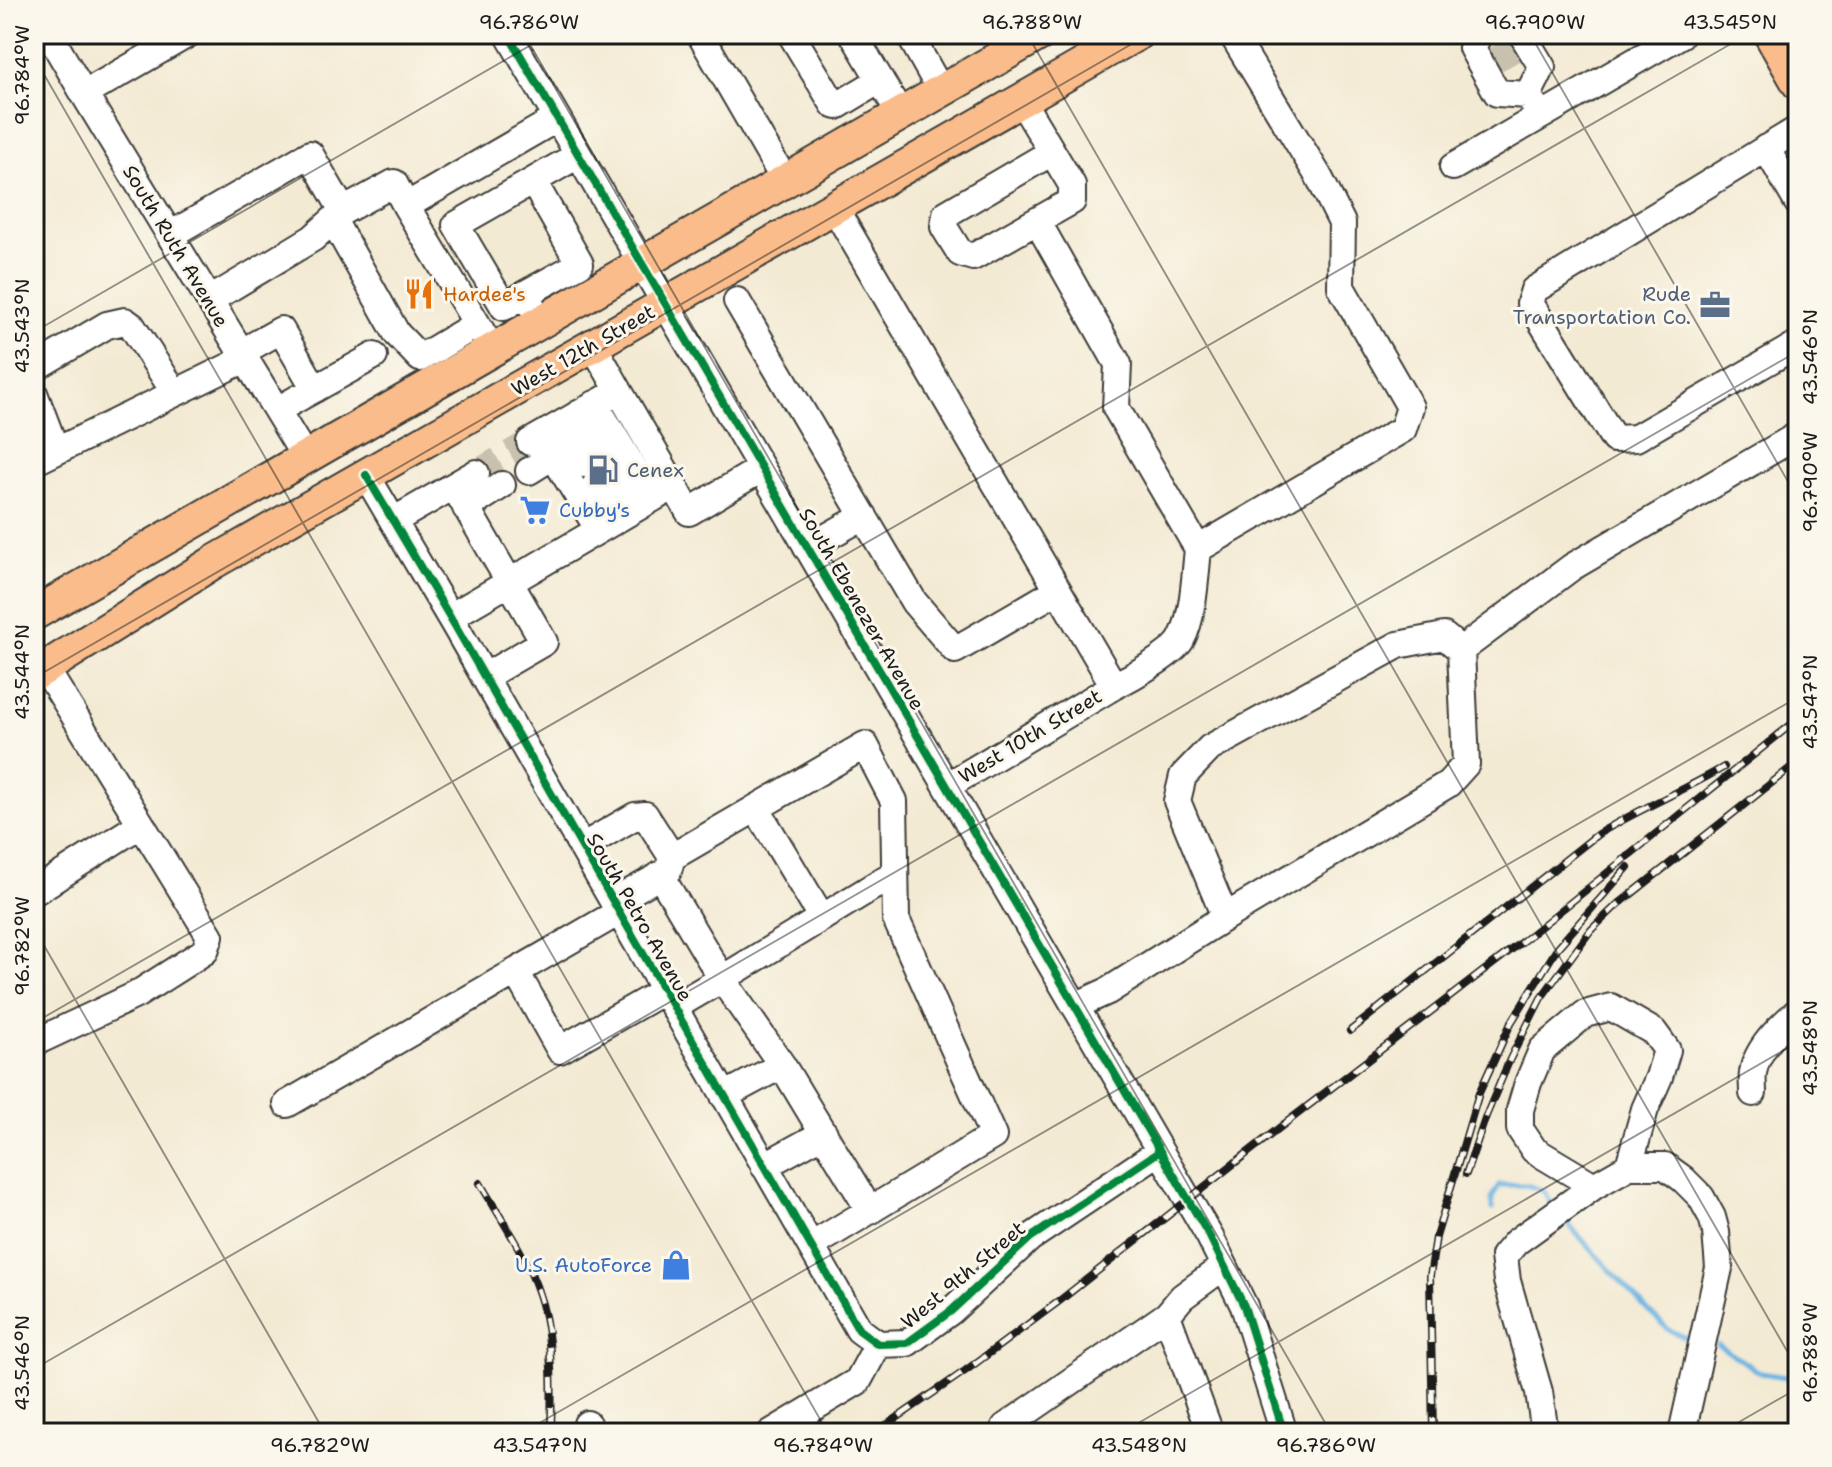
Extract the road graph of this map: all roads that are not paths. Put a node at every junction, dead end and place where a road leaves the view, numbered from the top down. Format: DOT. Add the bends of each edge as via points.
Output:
graph roads {
  1 [pos="49,34"];
  2 [pos="188,34"];
  3 [pos="508,34"];
  4 [pos="700,34"];
  5 [pos="791,34"];
  6 [pos="853,34"];
  7 [pos="909,34"];
  8 [pos="1040,34"];
  9 [pos="1137,34"];
  10 [pos="1232,34"];
  11 [pos="1682,34"];
  12 [pos="1770,34"];
  13 [pos="1500,44"];
  14 [pos="880,80"];
  15 [pos="1798,83"];
  16 [pos="941,91"];
  17 [pos="84,94"];
  18 [pos="1530,97"];
  19 [pos="1021,100"];
  20 [pos="901,115"];
  21 [pos="556,119"];
  22 [pos="1798,129"];
  23 [pos="1766,148"];
  24 [pos="1052,152"];
  25 [pos="578,155"];
  26 [pos="1453,167"];
  27 [pos="533,181"];
  28 [pos="785,181"];
  29 [pos="1798,203"];
  30 [pos="406,206"];
  31 [pos="834,207"];
  32 [pos="338,216"];
  33 [pos="1037,221"];
  34 [pos="170,235"];
  35 [pos="641,264"];
  36 [pos="210,300"];
  37 [pos="737,301"];
  38 [pos="665,304"];
  39 [pos="533,308"];
  40 [pos="485,337"];
  41 [pos="1798,344"];
  42 [pos="593,345"];
  43 [pos="243,356"];
  44 [pos="374,356"];
  45 [pos="34,368"];
  46 [pos="427,370"];
  47 [pos="315,389"];
  48 [pos="619,391"];
  49 [pos="34,393"];
  50 [pos="175,393"];
  51 [pos="277,410"];
  52 [pos="560,430"];
  53 [pos="1798,435"];
  54 [pos="45,456"];
  55 [pos="305,457"];
  56 [pos="761,469"];
  57 [pos="529,471"];
  58 [pos="366,475"];
  59 [pos="502,485"];
  60 [pos="465,489"];
  61 [pos="635,508"];
  62 [pos="864,516"];
  63 [pos="393,521"];
  64 [pos="807,548"];
  65 [pos="1198,549"];
  66 [pos="509,582"];
  67 [pos="1058,590"];
  68 [pos="34,614"];
  69 [pos="450,617"];
  70 [pos="1461,650"];
  71 [pos="39,671"];
  72 [pos="484,677"];
  73 [pos="1114,686"];
  74 [pos="947,786"];
  75 [pos="756,808"];
  76 [pos="141,824"];
  77 [pos="582,847"];
  78 [pos="666,866"];
  79 [pos="895,873"];
  80 [pos="34,892"];
  81 [pos="616,907"];
  82 [pos="1225,917"];
  83 [pos="822,918"];
  84 [pos="516,972"];
  85 [pos="722,979"];
  86 [pos="669,999"];
  87 [pos="1075,1006"];
  88 [pos="1798,1011"];
  89 [pos="34,1039"];
  90 [pos="782,1065"];
  91 [pos="1753,1093"];
  92 [pos="724,1096"];
  93 [pos="287,1104"];
  94 [pos="824,1133"];
  95 [pos="1160,1151"];
  96 [pos="764,1166"];
  97 [pos="1629,1166"];
  98 [pos="1594,1186"];
  99 [pos="870,1211"];
  100 [pos="811,1246"];
  101 [pos="1224,1266"];
  102 [pos="1167,1315"];
  103 [pos="878,1344"];
  104 [pos="771,1433"];
  105 [pos="1008,1433"];
  106 [pos="1210,1433"];
  107 [pos="1284,1433"];
  108 [pos="1545,1433"];
  109 [pos="1682,1433"];
  1 -- 17 [label="street, South Ruth Avenue"];
  2 -- 17 [label="street"];
  3 -- 21 [label="street, South Ebenezer Avenue"];
  4 -- 28 [label="street"];
  5 -- 14 [label="street" via="834,105"];
  6 -- 14 [label="street"];
  7 -- 16 [label="street"];
  8 -- 16 [label="main road"];
  9 -- 19 [label="main road, West 12th Street"];
  10 -- 65 [label="street" via="1342,223 1341,287 1410,407 1403,429"];
  11 -- 18 [label="street"];
  12 -- 15 [label="main road"];
  13 -- 18 [label="street"];
  13 -- 18 [label="street" via="1542,67"];
  13 -- 18 [label="street" via="1472,48 1497,93"];
  14 -- 20 [label="street"];
  16 -- 20 [label="main road"];
  17 -- 34 [label="street, South Ruth Avenue"];
  18 -- 26 [label="street"];
  19 -- 24 [label="street"];
  19 -- 31 [label="main road, West 12th Street"];
  20 -- 28 [label="main road"];
  21 -- 25 [label="street, South Ebenezer Avenue"];
  21 -- 30 [label="street"];
  22 -- 23 [label="street"];
  23 -- 29 [label="street"];
  23 -- 41 [label="street" via="1534,290 1530,303 1614,439 1636,438"];
  24 -- 33 [label="street" via="1072,185 1072,201"];
  24 -- 33 [label="street" via="946,214 944,227 960,253 973,257"];
  25 -- 27 [label="street"];
  25 -- 35 [label="street, South Ebenezer Avenue"];
  27 -- 39 [label="street" via="580,264"];
  27 -- 39 [label="street" via="456,225 504,307"];
  28 -- 35 [label="main road"];
  30 -- 32 [label="street" via="394,183"];
  30 -- 40 [label="street"];
  31 -- 38 [label="main road, West 12th Street"];
  31 -- 67 [label="street"];
  32 -- 34 [label="street" via="310,154"];
  32 -- 36 [label="street" via="313,238"];
  32 -- 46 [label="street" via="397,334"];
  33 -- 65 [label="street" via="1118,364 1116,408"];
  34 -- 36 [label="street, South Ruth Avenue"];
  35 -- 38 [label="street, South Ebenezer Avenue"];
  35 -- 39 [label="main road"];
  36 -- 43 [label="street, South Ruth Avenue"];
  37 -- 62 [label="street"];
  38 -- 42 [label="main road, West 12th Street"];
  38 -- 56 [label="street, South Ebenezer Avenue"];
  39 -- 40 [label="main road"];
  40 -- 46 [label="main road"];
  42 -- 48 [label="street"];
  42 -- 58 [label="main road, West 12th Street"];
  43 -- 47 [label="street" via="281,330"];
  43 -- 50 [label="street"];
  43 -- 51 [label="street, South Ruth Avenue"];
  44 -- 47 [label="street"];
  45 -- 50 [label="street" via="107,325 125,321"];
  46 -- 55 [label="main road"];
  47 -- 51 [label="street"];
  48 -- 52 [label="street"];
  48 -- 61 [label="street"];
  49 -- 54 [label="street"];
  50 -- 54 [label="street"];
  51 -- 55 [label="street, South Ruth Avenue"];
  52 -- 57 [label="street"];
  52 -- 61 [label="street"];
  52 -- 61 [label="street"];
  52 -- 61 [label="street"];
  53 -- 70 [label="street" via="1572,567"];
  55 -- 68 [label="main road"];
  56 -- 61 [label="street" via="689,512"];
  56 -- 64 [label="street, South Ebenezer Avenue"];
  58 -- 63 [label="street, South Petro Avenue"];
  58 -- 71 [label="main road, West 12th Street"];
  59 -- 60 [label="street"];
  60 -- 63 [label="street"];
  60 -- 66 [label="street"];
  61 -- 66 [label="street"];
  62 -- 64 [label="street"];
  62 -- 67 [label="street" via="914,602 955,650"];
  63 -- 69 [label="street, South Petro Avenue"];
  64 -- 74 [label="street, South Ebenezer Avenue"];
  65 -- 73 [label="street, West 10th Street" via="1192,606 1180,642"];
  66 -- 69 [label="street"];
  66 -- 72 [label="street" via="544,642"];
  67 -- 73 [label="street"];
  69 -- 72 [label="street, South Petro Avenue"];
  70 -- 82 [label="street" via="1466,764 1448,784"];
  70 -- 82 [label="street" via="1444,636 1398,645 1210,748 1183,776 1177,801"];
  71 -- 76 [label="street"];
  72 -- 77 [label="street, South Petro Avenue"];
  73 -- 74 [label="street, West 10th Street"];
  74 -- 87 [label="street, South Ebenezer Avenue"];
  75 -- 78 [label="street"];
  75 -- 79 [label="street" via="865,745 894,801"];
  75 -- 83 [label="street"];
  76 -- 80 [label="street"];
  76 -- 89 [label="street" via="210,936 205,951 136,995"];
  77 -- 78 [label="street" via="645,815"];
  77 -- 81 [label="street, South Petro Avenue"];
  78 -- 81 [label="street"];
  78 -- 85 [label="street"];
  79 -- 83 [label="street"];
  79 -- 99 [label="street" via="896,919 993,1136"];
  81 -- 84 [label="street"];
  81 -- 86 [label="street, South Petro Avenue"];
  82 -- 87 [label="street"];
  83 -- 85 [label="street"];
  84 -- 86 [label="street" via="560,1050"];
  84 -- 93 [label="street"];
  85 -- 86 [label="street"];
  85 -- 90 [label="street"];
  86 -- 92 [label="street, South Petro Avenue"];
  87 -- 95 [label="street, South Ebenezer Avenue"];
  88 -- 91 [label="street" via="1764,1049 1753,1070"];
  90 -- 92 [label="street"];
  90 -- 94 [label="street"];
  92 -- 96 [label="street, South Petro Avenue"];
  94 -- 96 [label="street"];
  94 -- 99 [label="street"];
  95 -- 101 [label="street, South Ebenezer Avenue"];
  95 -- 103 [label="street, West 9th Street" via="1030,1238 951,1311 907,1343"];
  96 -- 100 [label="street, South Petro Avenue"];
  97 -- 98 [label="street"];
  97 -- 98 [label="street" via="1667,1050 1654,1032 1611,1007 1585,1014 1542,1050 1520,1110 1520,1129 1534,1150"];
  97 -- 109 [label="street" via="1665,1166 1683,1179 1701,1197 1716,1232 1719,1268"];
  98 -- 108 [label="street" via="1504,1256"];
  99 -- 100 [label="street"];
  100 -- 103 [label="street, South Petro Avenue" via="859,1330"];
  101 -- 102 [label="street"];
  101 -- 107 [label="street, South Ebenezer Avenue" via="1244,1306"];
  102 -- 105 [label="street" via="1005,1427"];
  102 -- 106 [label="street"];
  103 -- 104 [label="street" via="858,1381"];
}
